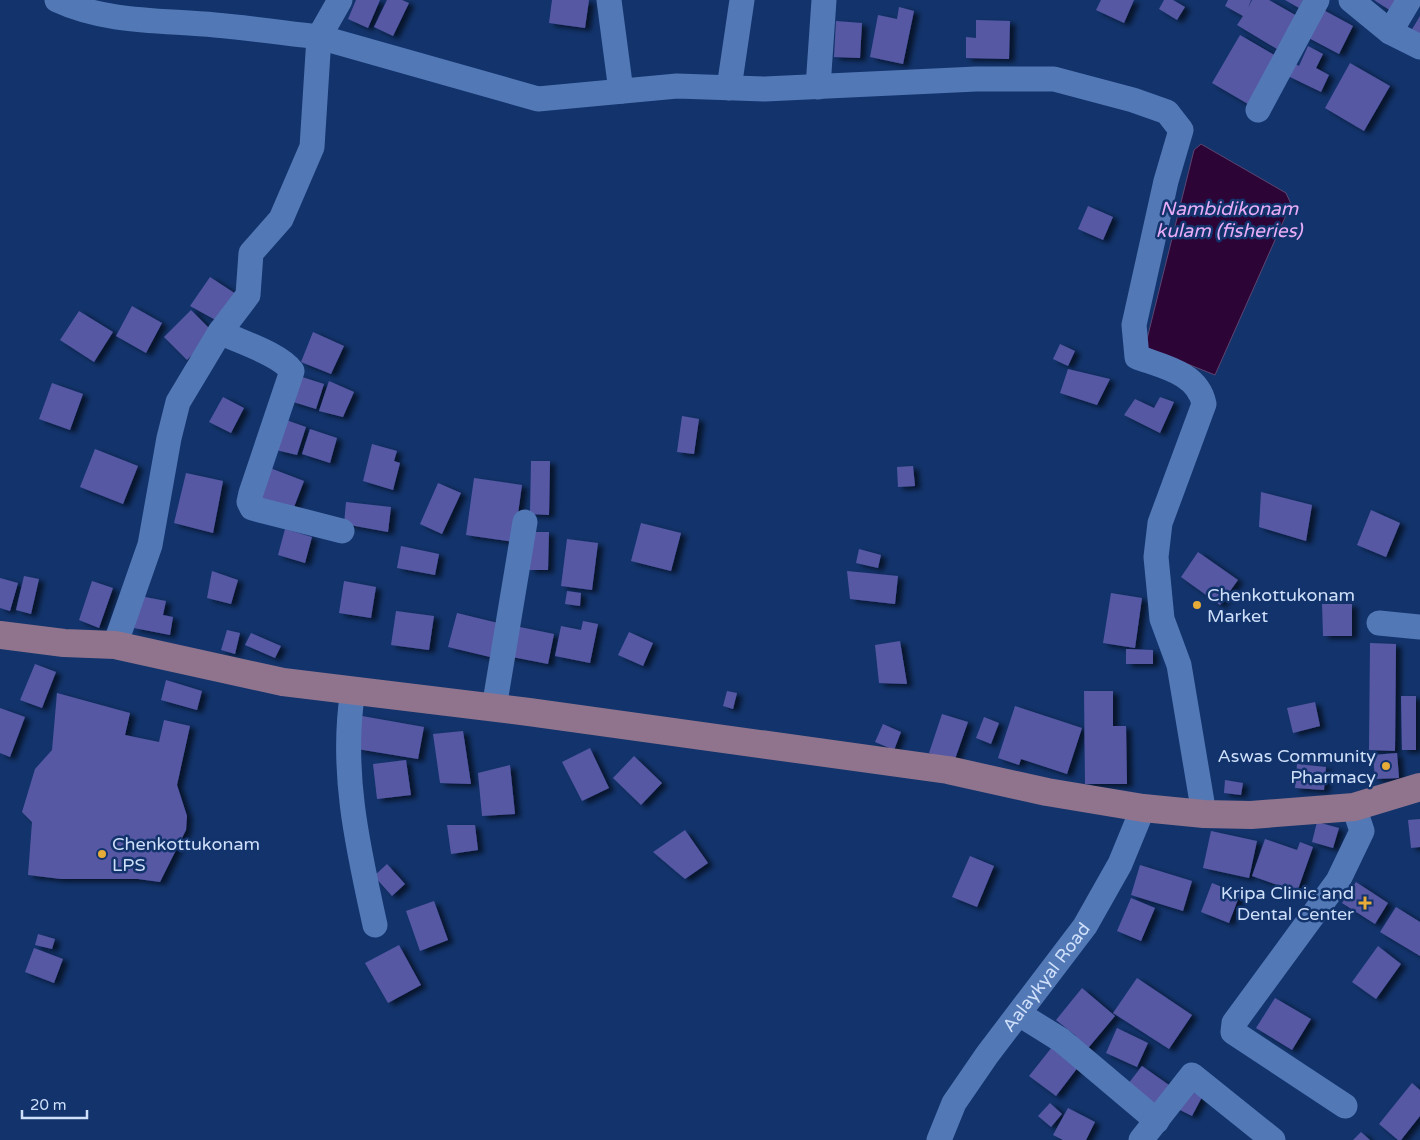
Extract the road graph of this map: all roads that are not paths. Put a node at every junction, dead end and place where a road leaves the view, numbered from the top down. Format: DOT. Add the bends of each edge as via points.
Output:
graph roads {
  1 [pos="57,0"];
  2 [pos="340,0"];
  3 [pos="609,0"];
  4 [pos="742,0"];
  5 [pos="824,0"];
  6 [pos="1317,0"];
  7 [pos="1351,0"];
  8 [pos="1409,0"];
  9 [pos="1390,32"];
  10 [pos="319,37"];
  11 [pos="1420,47"];
  12 [pos="818,87"];
  13 [pos="729,88"];
  14 [pos="621,91"];
  15 [pos="1258,110"];
  16 [pos="220,332"];
  17 [pos="525,522"];
  18 [pos="342,531"];
  19 [pos="1379,623"];
  20 [pos="1420,627"];
  21 [pos="0,635"];
  22 [pos="115,645"];
  23 [pos="352,690"];
  24 [pos="494,708"];
  25 [pos="1420,786"];
  26 [pos="1354,807"];
  27 [pos="1144,808"];
  28 [pos="1204,814"];
  29 [pos="375,925"];
  30 [pos="1019,1014"];
  31 [pos="1346,1106"];
  32 [pos="1157,1121"];
  33 [pos="938,1140"];
  34 [pos="1141,1140"];
  35 [pos="1273,1140"];
  1 -- 10 [label="street" via="80,11 134,20 216,25"];
  2 -- 10 [label="street"];
  3 -- 14 [label="street"];
  4 -- 13 [label="street"];
  5 -- 12 [label="street"];
  6 -- 15 [label="street"];
  7 -- 9 [label="street"];
  8 -- 9 [label="street"];
  9 -- 11 [label="street"];
  10 -- 14 [label="street" via="538,99"];
  10 -- 16 [label="street" via="312,147 282,219 251,253 248,295"];
  12 -- 13 [label="street"];
  12 -- 28 [label="street" via="1054,78 1167,112 1181,130 1166,181 1134,325 1138,357 1186,376 1201,392 1204,404 1160,523 1156,557 1162,619 1179,665"];
  13 -- 14 [label="street" via="677,86"];
  16 -- 18 [label="street" via="278,359 292,371 251,493 249,502 252,508"];
  16 -- 22 [label="street" via="178,402 150,545"];
  17 -- 24 [label="street"];
  19 -- 20 [label="street"];
  21 -- 22 [label="main road"];
  22 -- 23 [label="main road" via="283,682"];
  23 -- 24 [label="main road"];
  23 -- 29 [label="street" via="348,721 349,792"];
  24 -- 27 [label="main road" via="948,770 1048,792"];
  25 -- 26 [label="main road"];
  26 -- 28 [label="main road" via="1251,815"];
  26 -- 31 [label="street" via="1362,831 1338,880 1234,1023 1233,1032"];
  27 -- 28 [label="main road"];
  27 -- 30 [label="street, Aalaykyal Road" via="1120,864 1085,926"];
  30 -- 32 [label="street" via="1061,1040"];
  30 -- 33 [label="street, Aalaykyal Road" via="954,1103"];
  32 -- 34 [label="street"];
  32 -- 35 [label="street" via="1192,1075"];
}
